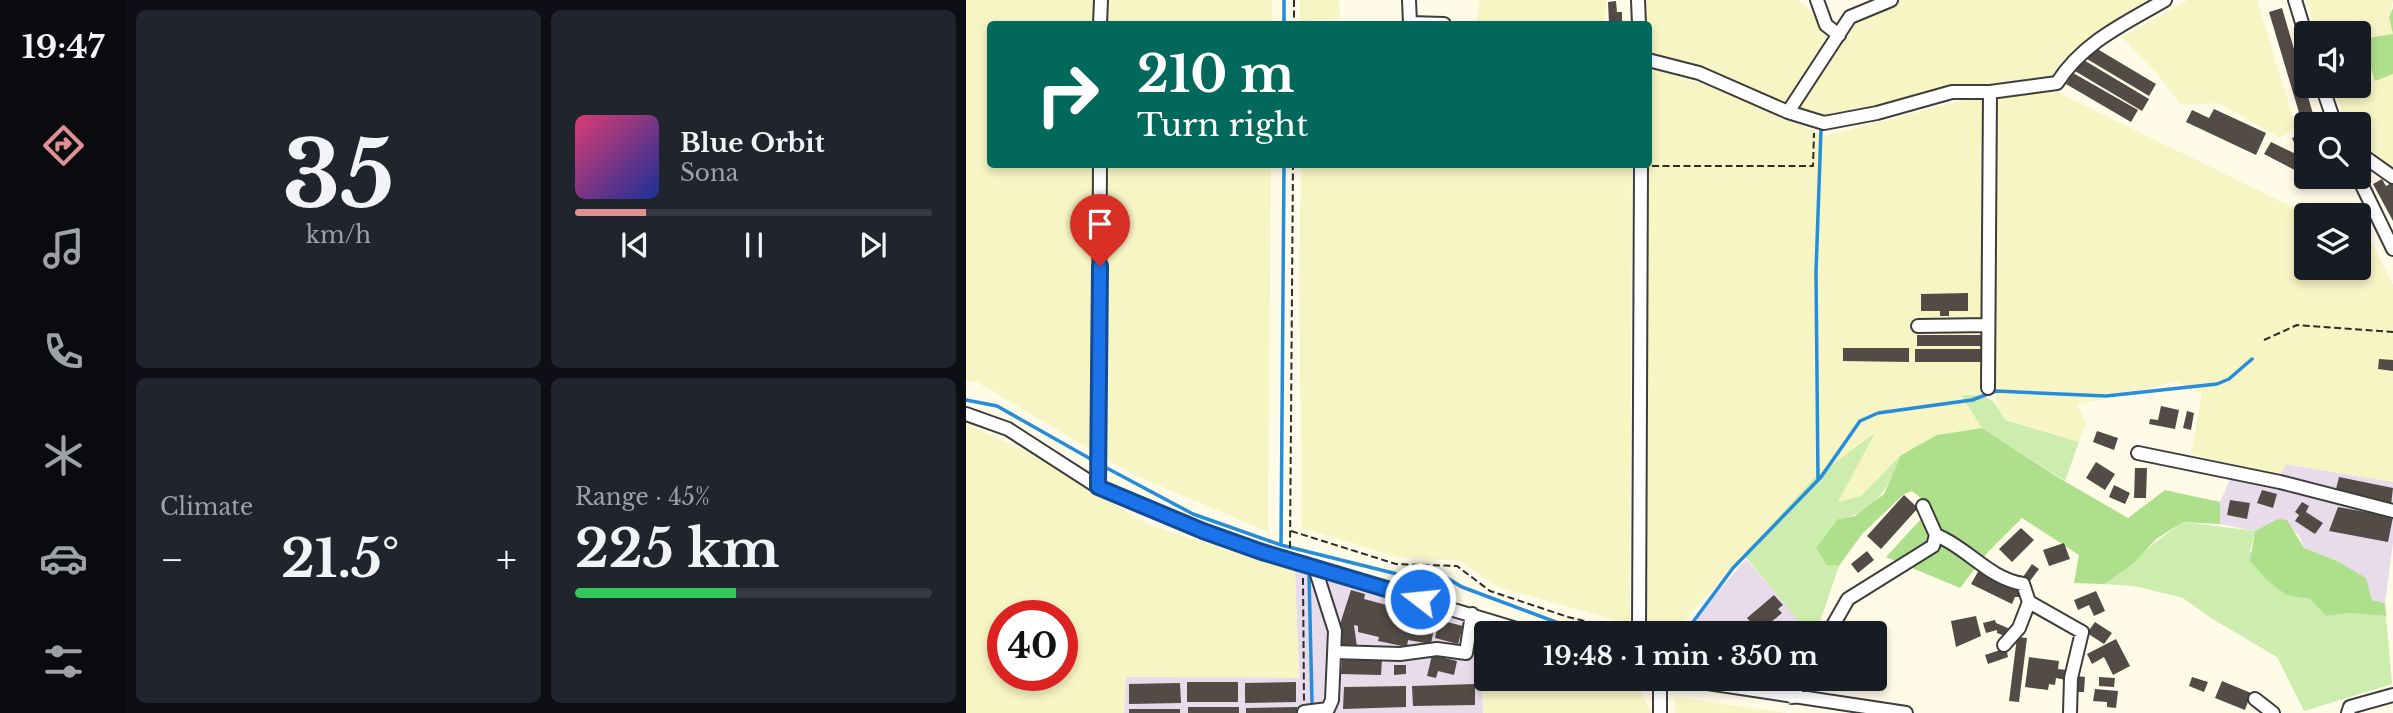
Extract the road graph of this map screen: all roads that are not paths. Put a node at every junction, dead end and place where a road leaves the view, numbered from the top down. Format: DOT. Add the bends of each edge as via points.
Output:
graph roads {
  1 [pos="1101,0"];
  2 [pos="1409,0"];
  3 [pos="1638,0"];
  4 [pos="1817,0"];
  5 [pos="1891,0"];
  6 [pos="2165,0"];
  7 [pos="2295,0"];
  8 [pos="1100,21"];
  9 [pos="1410,21"];
  10 [pos="1639,21"];
  11 [pos="2301,21"];
  12 [pos="1839,35"];
  13 [pos="1652,61"];
  14 [pos="1990,92"];
  15 [pos="1788,112"];
  16 [pos="2371,161"];
  17 [pos="1100,168"];
  18 [pos="1641,168"];
  19 [pos="2393,177"];
  20 [pos="2364,189"];
  21 [pos="2393,249"];
  22 [pos="1918,326"];
  23 [pos="1988,326"];
  24 [pos="1988,388"];
  25 [pos="966,414"];
  26 [pos="2138,453"];
  27 [pos="1099,481"];
  28 [pos="1923,506"];
  29 [pos="2393,511"];
  30 [pos="1936,535"];
  31 [pos="1309,566"];
  32 [pos="2029,602"];
  33 [pos="1472,614"];
  34 [pos="1493,621"];
  35 [pos="1632,621"];
  36 [pos="1835,621"];
  37 [pos="2004,645"];
  38 [pos="1334,652"];
  39 [pos="1660,691"];
  40 [pos="1755,691"];
  41 [pos="1795,691"];
  42 [pos="2393,695"];
  43 [pos="1792,697"];
  44 [pos="2255,699"];
  45 [pos="1304,712"];
  46 [pos="1660,713"];
  47 [pos="1906,713"];
  48 [pos="2070,713"];
  49 [pos="2273,713"];
  50 [pos="2348,713"];
  1 -- 8 [label="street"];
  2 -- 9 [label="street"];
  3 -- 10 [label="street"];
  4 -- 12 [label="street" via="1826,25"];
  5 -- 12 [label="street" via="1850,17"];
  6 -- 14 [label="street" via="2081,53 2057,83"];
  7 -- 11 [label="street"];
  12 -- 15 [label="street"];
  13 -- 15 [label="street" via="1699,73"];
  14 -- 15 [label="street" via="1952,92 1824,123"];
  14 -- 23 [label="street"];
  16 -- 19 [label="street"];
  17 -- 27 [label="street"];
  18 -- 35 [label="street"];
  20 -- 21 [label="street"];
  22 -- 23 [label="street"];
  23 -- 24 [label="street"];
  25 -- 27 [label="street" via="1008,429"];
  26 -- 29 [label="street"];
  27 -- 31 [label="street" via="1203,531"];
  28 -- 30 [label="street"];
  30 -- 32 [label="street" via="2007,581 2023,584"];
  30 -- 36 [label="street" via="1933,546 1848,599"];
  31 -- 33 [label="street"];
  31 -- 38 [label="street" via="1335,631"];
  32 -- 37 [label="street" via="2019,628"];
  32 -- 48 [label="street" via="2082,632 2071,678"];
  33 -- 34 [label="street"];
  33 -- 38 [label="street" via="1466,653 1437,649 1400,654"];
  38 -- 45 [label="street" via="1328,709"];
  39 -- 46 [label="street"];
  40 -- 43 [label="street"];
  41 -- 43 [label="street"];
  42 -- 50 [label="street" via="2350,707"];
  43 -- 47 [label="street"];
  44 -- 49 [label="street"];
}
